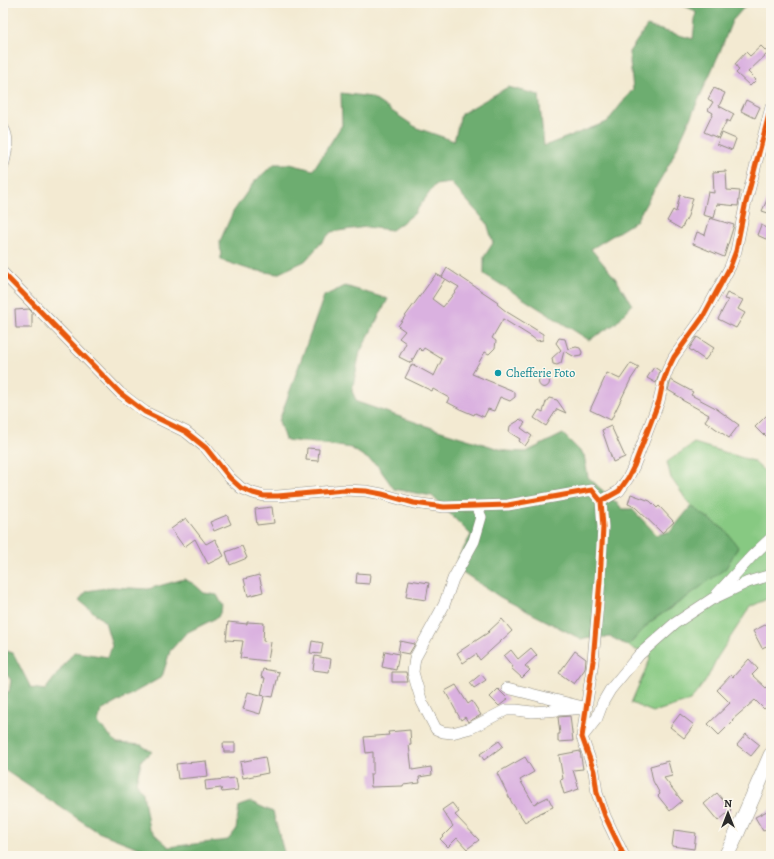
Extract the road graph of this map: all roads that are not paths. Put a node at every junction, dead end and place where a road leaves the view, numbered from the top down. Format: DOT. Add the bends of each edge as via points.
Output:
graph roads {
  1 [pos="771,107"];
  2 [pos="3,128"];
  3 [pos="3,166"];
  4 [pos="3,273"];
  5 [pos="602,501"];
  6 [pos="476,506"];
  7 [pos="771,538"];
  8 [pos="771,575"];
  9 [pos="712,599"];
  10 [pos="507,688"];
  11 [pos="587,708"];
  12 [pos="582,737"];
  13 [pos="770,763"];
  14 [pos="624,856"];
  15 [pos="726,856"];
  1 -- 5 [label="street" via="730,267 703,318 668,368 659,401 628,478 619,491"];
  2 -- 3 [label="street" via="6,154"];
  4 -- 6 [label="street" via="120,393 145,412 186,432 206,448 241,488 271,496 366,490 421,504 444,507"];
  5 -- 6 [label="street" via="592,490 508,504"];
  5 -- 11 [label="street" via="600,580"];
  6 -- 11 [label="street" via="481,517 474,541 415,658 413,672 418,690 436,729 452,733 471,728 506,710 532,712"];
  7 -- 9 [label="street"];
  8 -- 9 [label="street" via="748,582"];
  9 -- 12 [label="street" via="674,624 639,655 610,690 597,718"];
  10 -- 11 [label="street"];
  11 -- 12 [label="street"];
  12 -- 14 [label="street" via="594,771 597,794"];
  13 -- 15 [label="street"];
}
